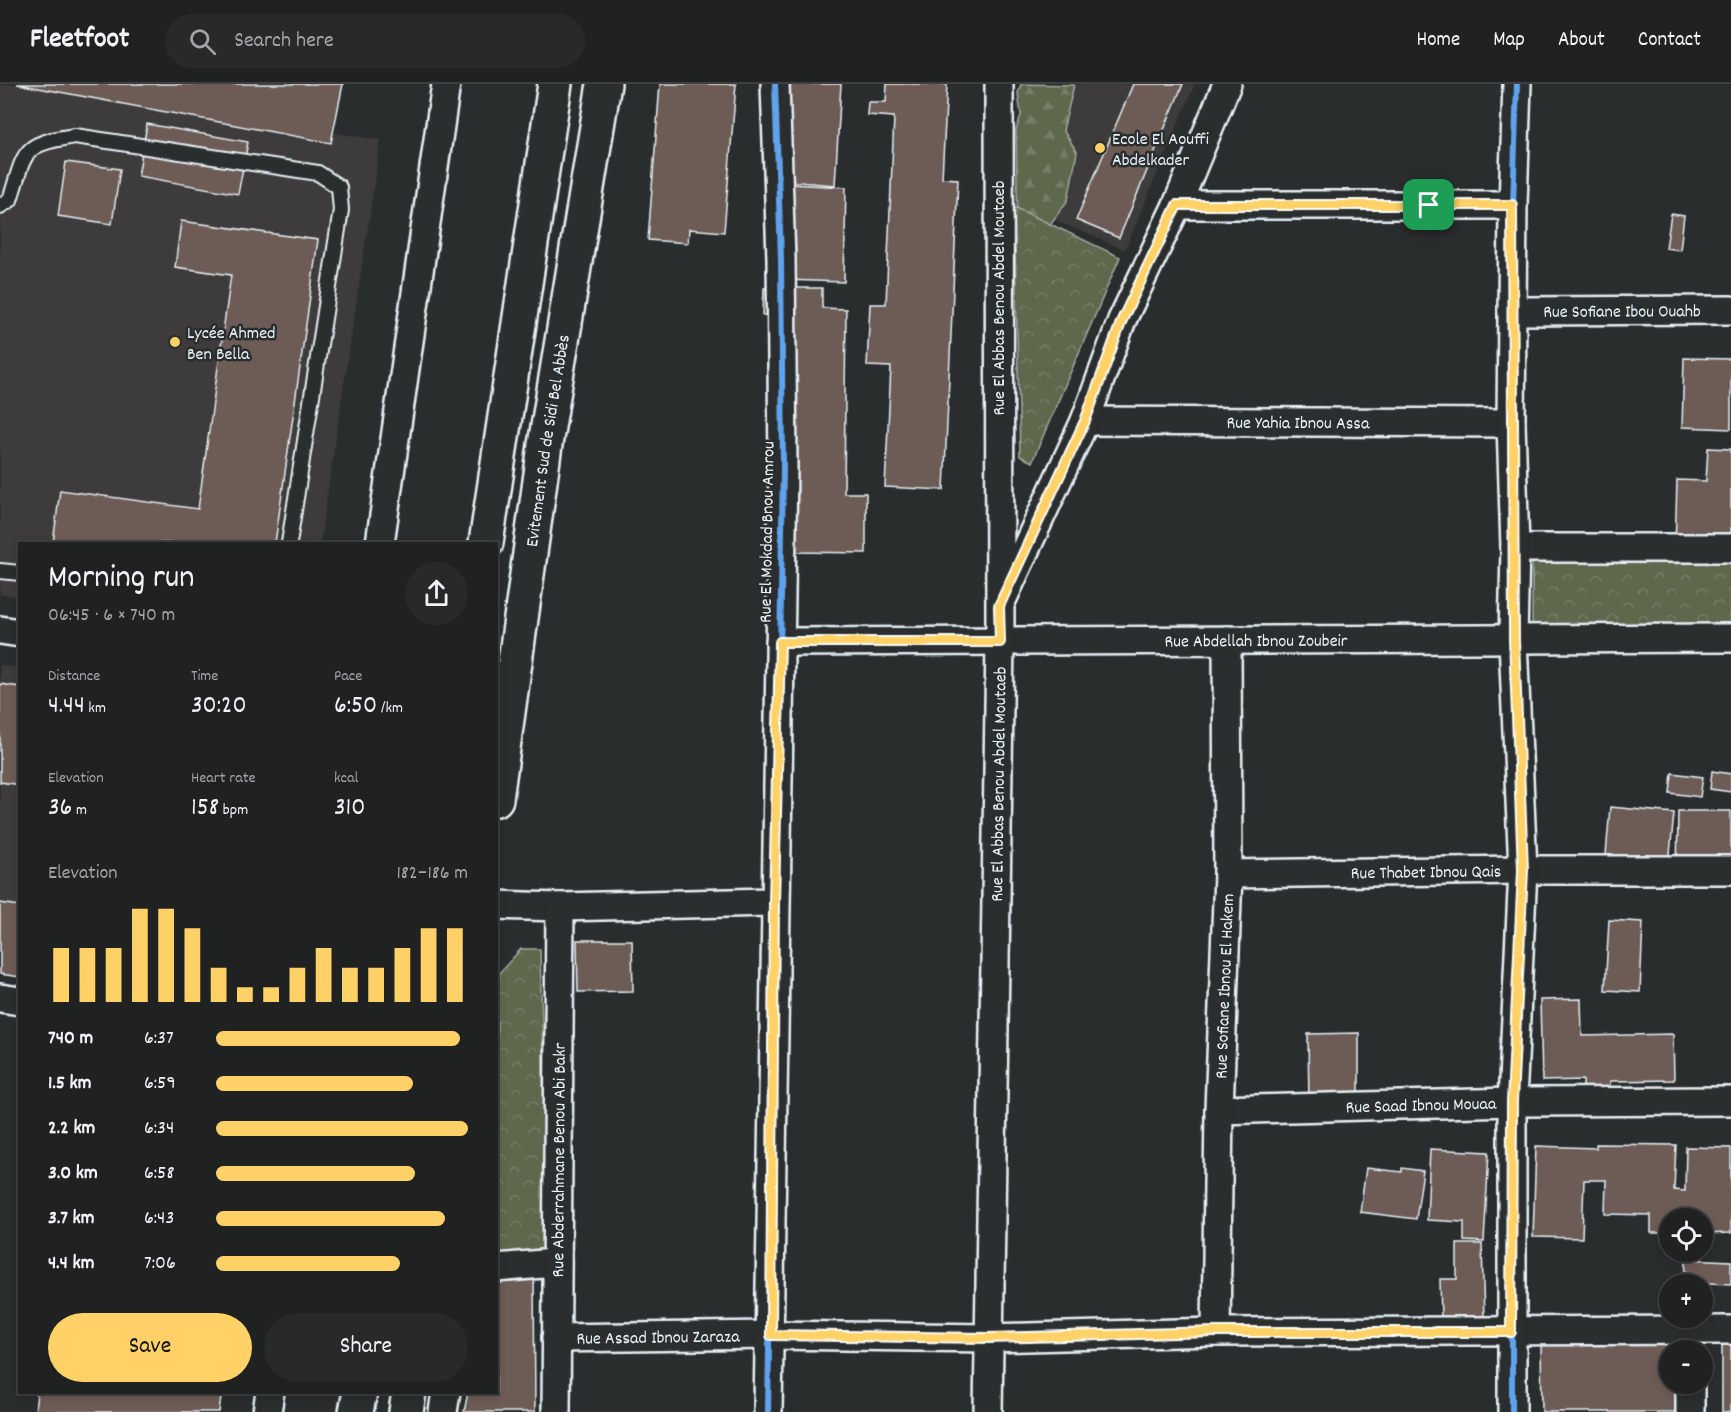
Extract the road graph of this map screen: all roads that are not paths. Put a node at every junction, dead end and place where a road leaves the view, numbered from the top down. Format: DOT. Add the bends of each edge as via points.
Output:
graph roads {
  1 [pos="555,84"];
  2 [pos="604,84"];
  3 [pos="775,84"];
  4 [pos="999,84"];
  5 [pos="1227,84"];
  6 [pos="1517,84"];
  7 [pos="440,85"];
  8 [pos="1177,205"];
  9 [pos="1512,205"];
  10 [pos="0,206"];
  11 [pos="1512,310"];
  12 [pos="1731,310"];
  13 [pos="1085,421"];
  14 [pos="1511,423"];
  15 [pos="289,542"];
  16 [pos="380,542"];
  17 [pos="486,542"];
  18 [pos="1731,548"];
  19 [pos="1515,549"];
  20 [pos="0,571"];
  21 [pos="18,573"];
  22 [pos="999,606"];
  23 [pos="0,630"];
  24 [pos="18,633"];
  25 [pos="1731,638"];
  26 [pos="1227,640"];
  27 [pos="1514,640"];
  28 [pos="780,642"];
  29 [pos="1000,642"];
  30 [pos="498,785"];
  31 [pos="1523,870"];
  32 [pos="1731,870"];
  33 [pos="1228,874"];
  34 [pos="774,902"];
  35 [pos="498,905"];
  36 [pos="560,907"];
  37 [pos="0,998"];
  38 [pos="18,1001"];
  39 [pos="1731,1101"];
  40 [pos="1512,1102"];
  41 [pos="1219,1110"];
  42 [pos="555,1263"];
  43 [pos="498,1268"];
  44 [pos="1731,1330"];
  45 [pos="1216,1332"];
  46 [pos="1511,1332"];
  47 [pos="771,1335"];
  48 [pos="556,1338"];
  49 [pos="988,1338"];
  50 [pos="1689,1340"];
  51 [pos="270,1394"];
  52 [pos="360,1394"];
  53 [pos="409,1394"];
  54 [pos="446,1394"];
  55 [pos="1690,1394"];
  56 [pos="267,1412"];
  57 [pos="356,1412"];
  58 [pos="406,1412"];
  59 [pos="443,1412"];
  60 [pos="556,1412"];
  61 [pos="768,1412"];
  62 [pos="988,1412"];
  63 [pos="1512,1412"];
  64 [pos="1690,1412"];
  1 -- 17 [label="highway"];
  2 -- 30 [label="highway, Evitement Sud de Sidi Bel Abbès" via="545,445"];
  3 -- 28 [label="street, Rue El Mokdad Bnou Amrou" via="783,445"];
  4 -- 22 [label="street, Rue El Abbas Benou Abdel Moutaeb"];
  5 -- 8 [label="street"];
  6 -- 9 [label="street"];
  7 -- 16 [label="street"];
  8 -- 9 [label="street"];
  8 -- 13 [label="street" via="1122,320"];
  9 -- 11 [label="street"];
  10 -- 15 [label="lane" via="10,200 25,154 43,141 75,136 318,173 339,187 341,210"];
  11 -- 12 [label="street, Rue Sofiane Ibou Ouahb"];
  11 -- 14 [label="street"];
  13 -- 14 [label="street, Rue Yahia Ibnou Assa"];
  13 -- 22 [label="street"];
  14 -- 19 [label="street"];
  18 -- 19 [label="street"];
  19 -- 27 [label="street"];
  20 -- 21 [label="lane"];
  22 -- 29 [label="street, Rue El Abbas Benou Abdel Moutaeb"];
  23 -- 24 [label="street"];
  25 -- 27 [label="street, Rue Abdellah Ibnou Zoubeir"];
  26 -- 27 [label="street, Rue Abdellah Ibnou Zoubeir"];
  26 -- 29 [label="street, Rue Abdellah Ibnou Zoubeir"];
  26 -- 33 [label="street, Rue Sofiane Ibnou El Hakem"];
  27 -- 31 [label="street"];
  28 -- 29 [label="street, Rue Abdellah Ibnou Zoubeir"];
  28 -- 34 [label="street, Rue El Mokdad Bnou Amrou"];
  29 -- 49 [label="street, Rue El Abbas Benou Abdel Moutaeb"];
  31 -- 32 [label="street, Rue Thabet Ibnou Qais"];
  31 -- 33 [label="street, Rue Thabet Ibnou Qais"];
  31 -- 40 [label="street"];
  33 -- 41 [label="street, Rue Sofiane Ibnou El Hakem"];
  34 -- 36 [label="street"];
  34 -- 47 [label="street, Rue El Mokdad Bnou Amrou"];
  35 -- 36 [label="street"];
  36 -- 42 [label="street, Rue Abderrahmane Benou Abi Bakr"];
  37 -- 38 [label="street"];
  39 -- 40 [label="street, Rue Saad Ibnou Mouaa"];
  40 -- 41 [label="street, Rue Saad Ibnou Mouaa"];
  40 -- 46 [label="street"];
  41 -- 45 [label="street, Rue Sofiane Ibnou El Hakem"];
  42 -- 43 [label="street"];
  42 -- 48 [label="street, Rue Abderrahmane Benou Abi Bakr"];
  44 -- 50 [label="street, Rue Assad Ibnou Zaraza"];
  45 -- 46 [label="street, Rue Assad Ibnou Zaraza"];
  45 -- 49 [label="street, Rue Assad Ibnou Zaraza"];
  46 -- 50 [label="street, Rue Assad Ibnou Zaraza"];
  46 -- 63 [label="street"];
  47 -- 48 [label="street, Rue Assad Ibnou Zaraza"];
  47 -- 49 [label="street, Rue Assad Ibnou Zaraza"];
  47 -- 61 [label="street, Rue El Mokdad Bnou Amrou"];
  48 -- 60 [label="street, Rue Abderrahmane Benou Abi Bakr"];
  49 -- 62 [label="street, Rue El Abbas Benou Abdel Moutaeb"];
  51 -- 56 [label="street"];
  52 -- 57 [label="highway"];
  53 -- 58 [label="highway"];
  54 -- 59 [label="street"];
  55 -- 64 [label="street"];
}
